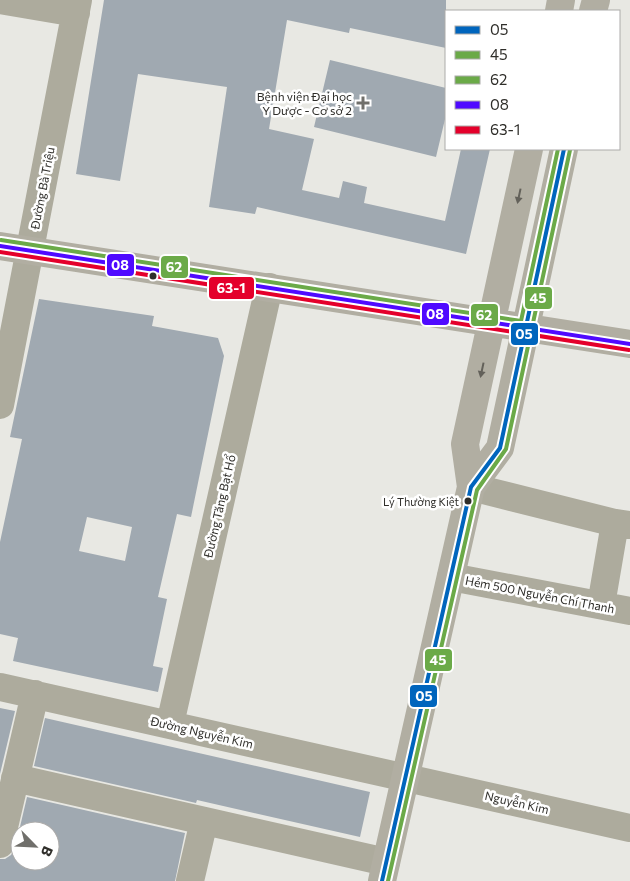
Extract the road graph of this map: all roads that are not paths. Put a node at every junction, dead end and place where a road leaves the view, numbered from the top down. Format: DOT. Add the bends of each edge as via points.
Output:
graph roads {
  1 [pos="0,0"];
  2 [pos="77,6"];
  3 [pos="529,150"];
  4 [pos="564,150"];
  5 [pos="0,246"];
  6 [pos="29,251"];
  7 [pos="269,288"];
  8 [pos="492,322"];
  9 [pos="526,328"];
  10 [pos="630,344"];
  11 [pos="0,405"];
  12 [pos="471,487"];
  13 [pos="623,524"];
  14 [pos="450,577"];
  15 [pos="601,605"];
  16 [pos="630,611"];
  17 [pos="0,686"];
  18 [pos="35,694"];
  19 [pos="170,724"];
  20 [pos="405,777"];
  21 [pos="15,778"];
  22 [pos="204,821"];
  23 [pos="630,828"];
  24 [pos="0,844"];
  25 [pos="384,872"];
  26 [pos="190,881"];
  1 -- 2 [label="street"];
  2 -- 6 [label="street, Đường Bà Triệu"];
  3 -- 8 [label="main road, one-way"];
  4 -- 9 [label="main road"];
  5 -- 6 [label="main road"];
  6 -- 7 [label="main road"];
  6 -- 11 [label="street, Đường Bà Triệu"];
  7 -- 8 [label="main road"];
  7 -- 19 [label="street, Đường Tăng Bạt Hổ"];
  8 -- 9 [label="main road"];
  8 -- 12 [label="main road, one-way" via="466,444"];
  9 -- 10 [label="main road"];
  9 -- 12 [label="main road" via="500,448"];
  12 -- 13 [label="street"];
  12 -- 14 [label="main road"];
  13 -- 15 [label="street"];
  14 -- 15 [label="street, Hẻm 500 Nguyễn Chí Thanh"];
  14 -- 20 [label="main road"];
  15 -- 16 [label="street, Hẻm 500 Nguyễn Chí Thanh"];
  17 -- 18 [label="street, Đường Nguyễn Kim"];
  18 -- 19 [label="street, Đường Nguyễn Kim"];
  18 -- 21 [label="street"];
  19 -- 20 [label="street, Đường Nguyễn Kim"];
  20 -- 23 [label="street, Nguyễn Kim"];
  20 -- 25 [label="main road"];
  21 -- 22 [label="street"];
  21 -- 24 [label="street"];
  22 -- 25 [label="street"];
  22 -- 26 [label="street"];
}
